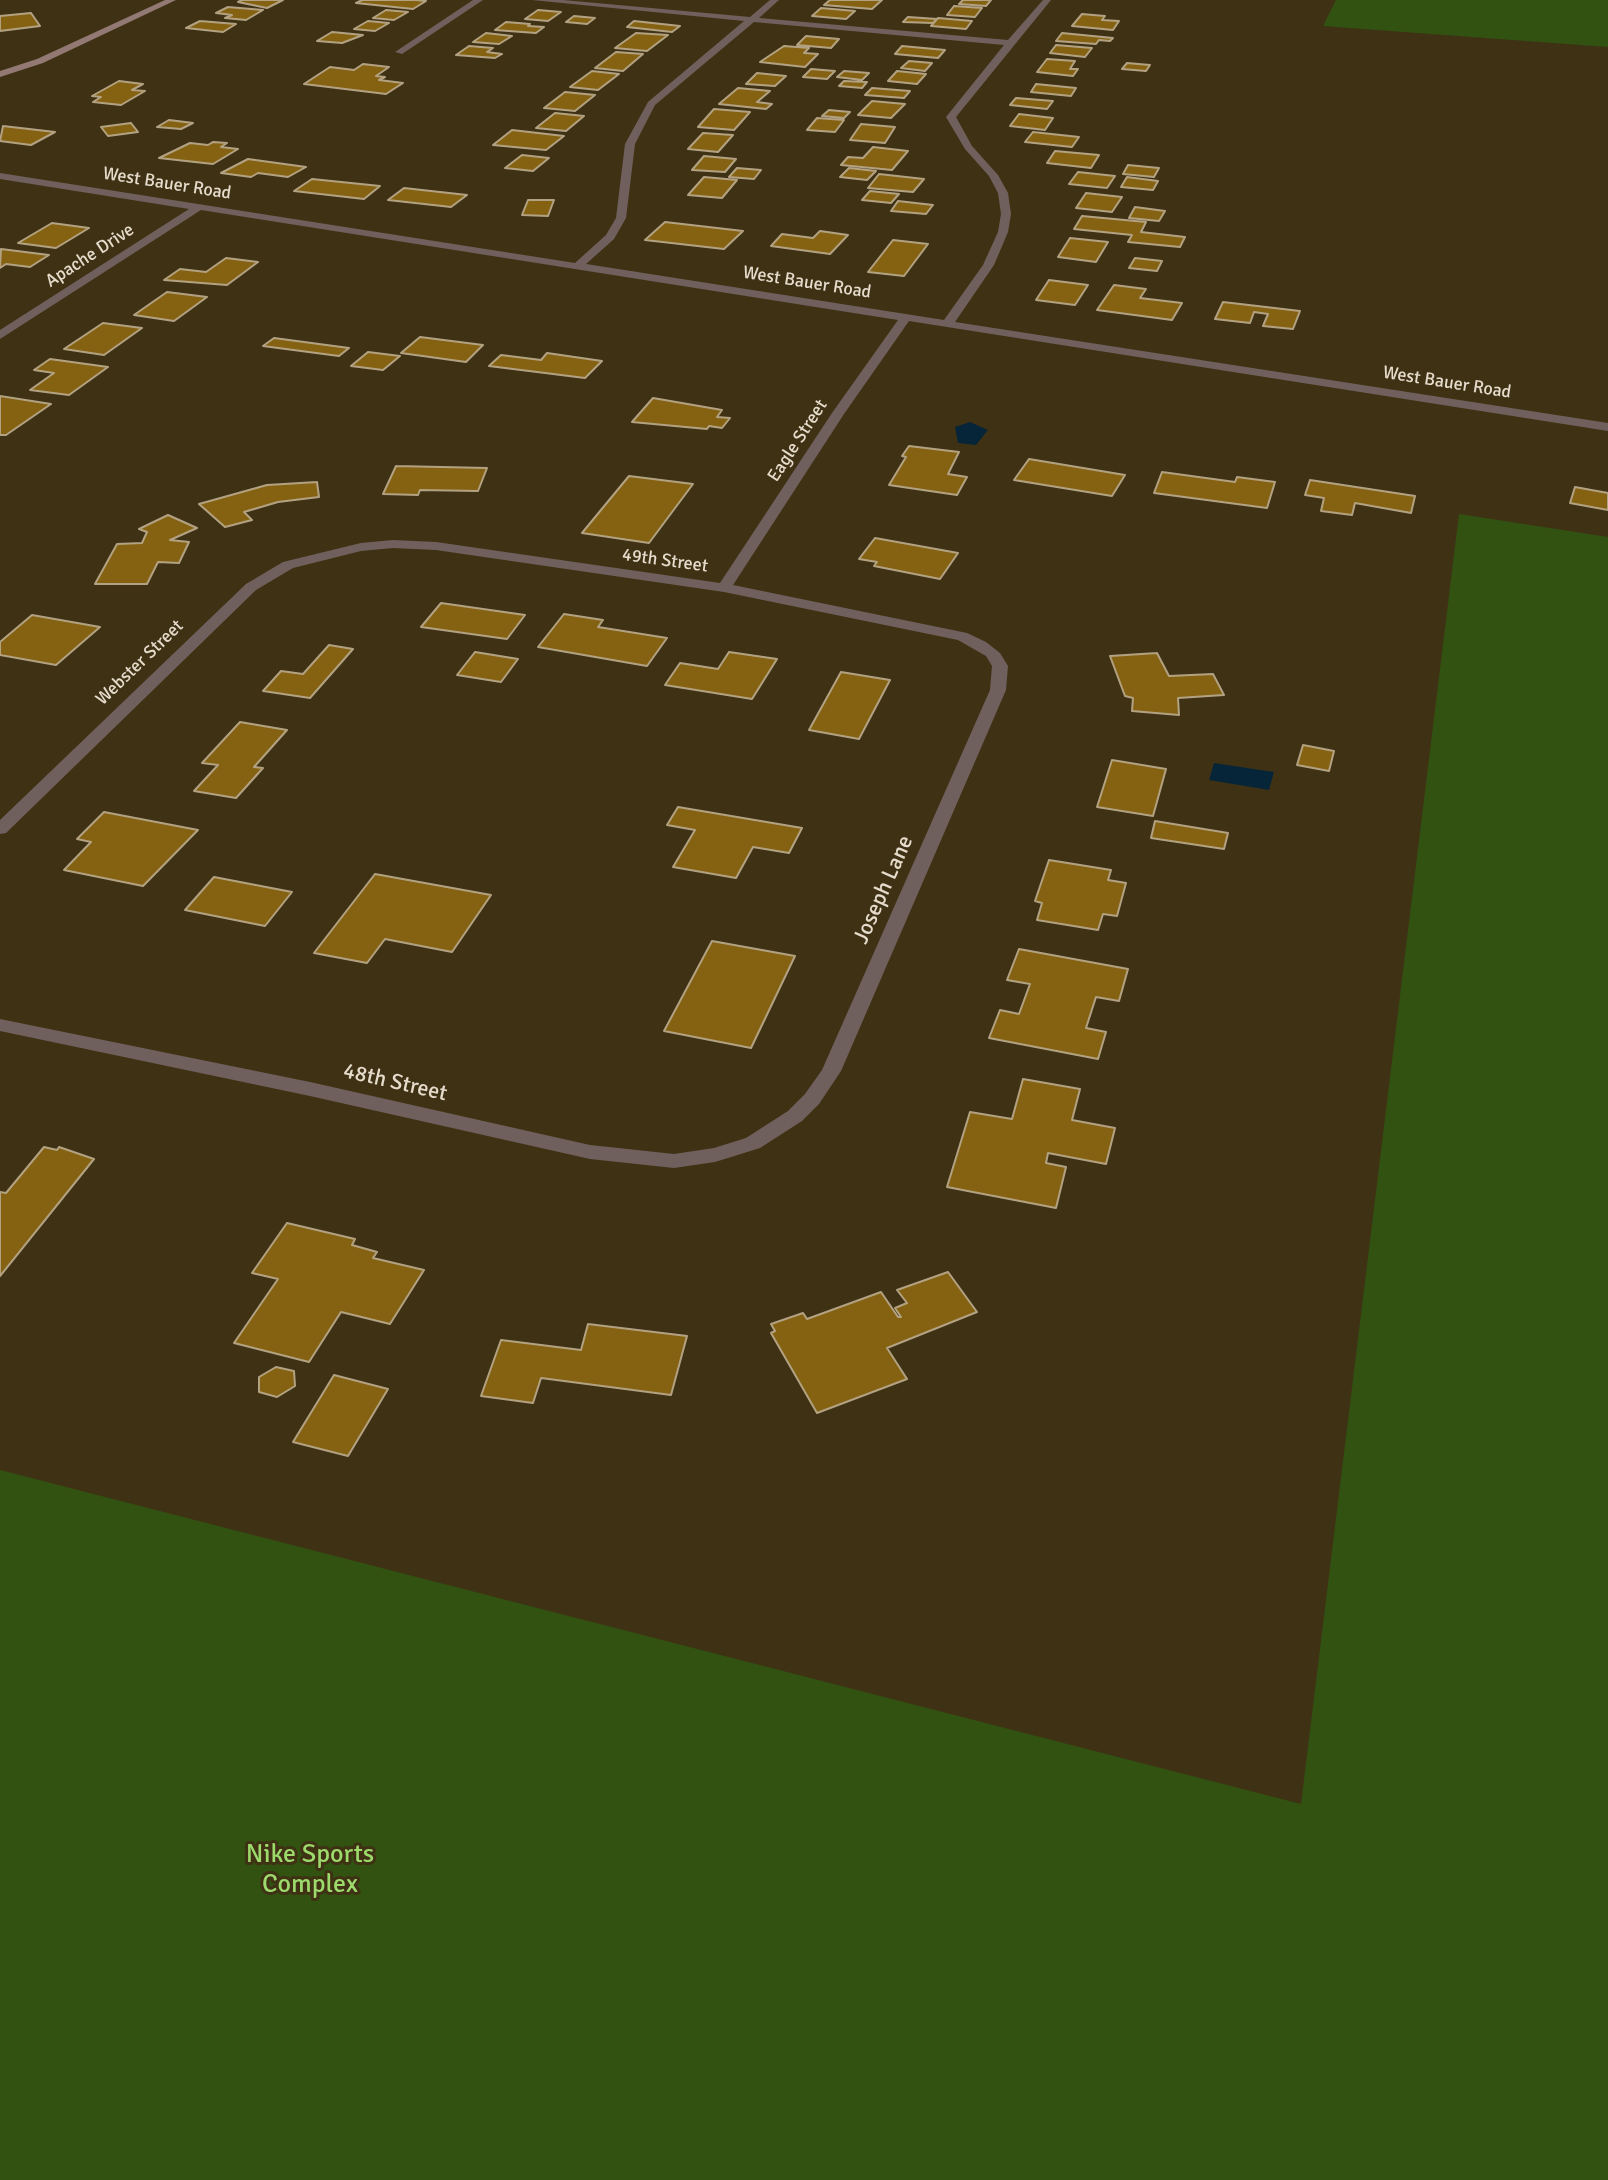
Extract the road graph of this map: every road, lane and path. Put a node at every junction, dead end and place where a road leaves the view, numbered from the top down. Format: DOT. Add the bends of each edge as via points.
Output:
graph roads {
  1 [pos="172,0"];
  2 [pos="479,0"];
  3 [pos="536,0"];
  4 [pos="775,0"];
  5 [pos="1047,0"];
  6 [pos="752,19"];
  7 [pos="1010,43"];
  8 [pos="399,52"];
  9 [pos="0,74"];
  10 [pos="0,176"];
  11 [pos="199,207"];
  12 [pos="578,266"];
  13 [pos="906,317"];
  14 [pos="948,323"];
  15 [pos="0,335"];
  16 [pos="1608,427"];
  17 [pos="326,553"];
  18 [pos="724,588"];
  19 [pos="992,653"];
  20 [pos="0,829"];
  21 [pos="0,1025"];
  22 [pos="776,1130"];
  1 -- 9 [label="main road"];
  2 -- 8 [label="street"];
  3 -- 6 [label="street"];
  4 -- 6 [label="street"];
  5 -- 7 [label="street"];
  6 -- 7 [label="street"];
  6 -- 12 [label="street" via="651,104 630,144 621,218 610,237"];
  7 -- 14 [label="street" via="951,117 993,175 1006,214 988,265"];
  10 -- 11 [label="street, West Bauer Road"];
  11 -- 12 [label="street, West Bauer Road"];
  11 -- 15 [label="street, Apache Drive"];
  12 -- 13 [label="street, West Bauer Road"];
  13 -- 14 [label="street, West Bauer Road"];
  13 -- 18 [label="street, Eagle Street"];
  14 -- 16 [label="street, West Bauer Road"];
  17 -- 18 [label="street, 49th Street" via="393,544 436,546"];
  17 -- 20 [label="street, Webster Street" via="288,565 251,587"];
  18 -- 19 [label="street, 49th Street" via="932,628 962,636"];
  19 -- 22 [label="street, Joseph Lane" via="1000,666 998,690 831,1071 812,1099"];
  21 -- 22 [label="street, 48th Street" via="640,1159 715,1155"];
}
